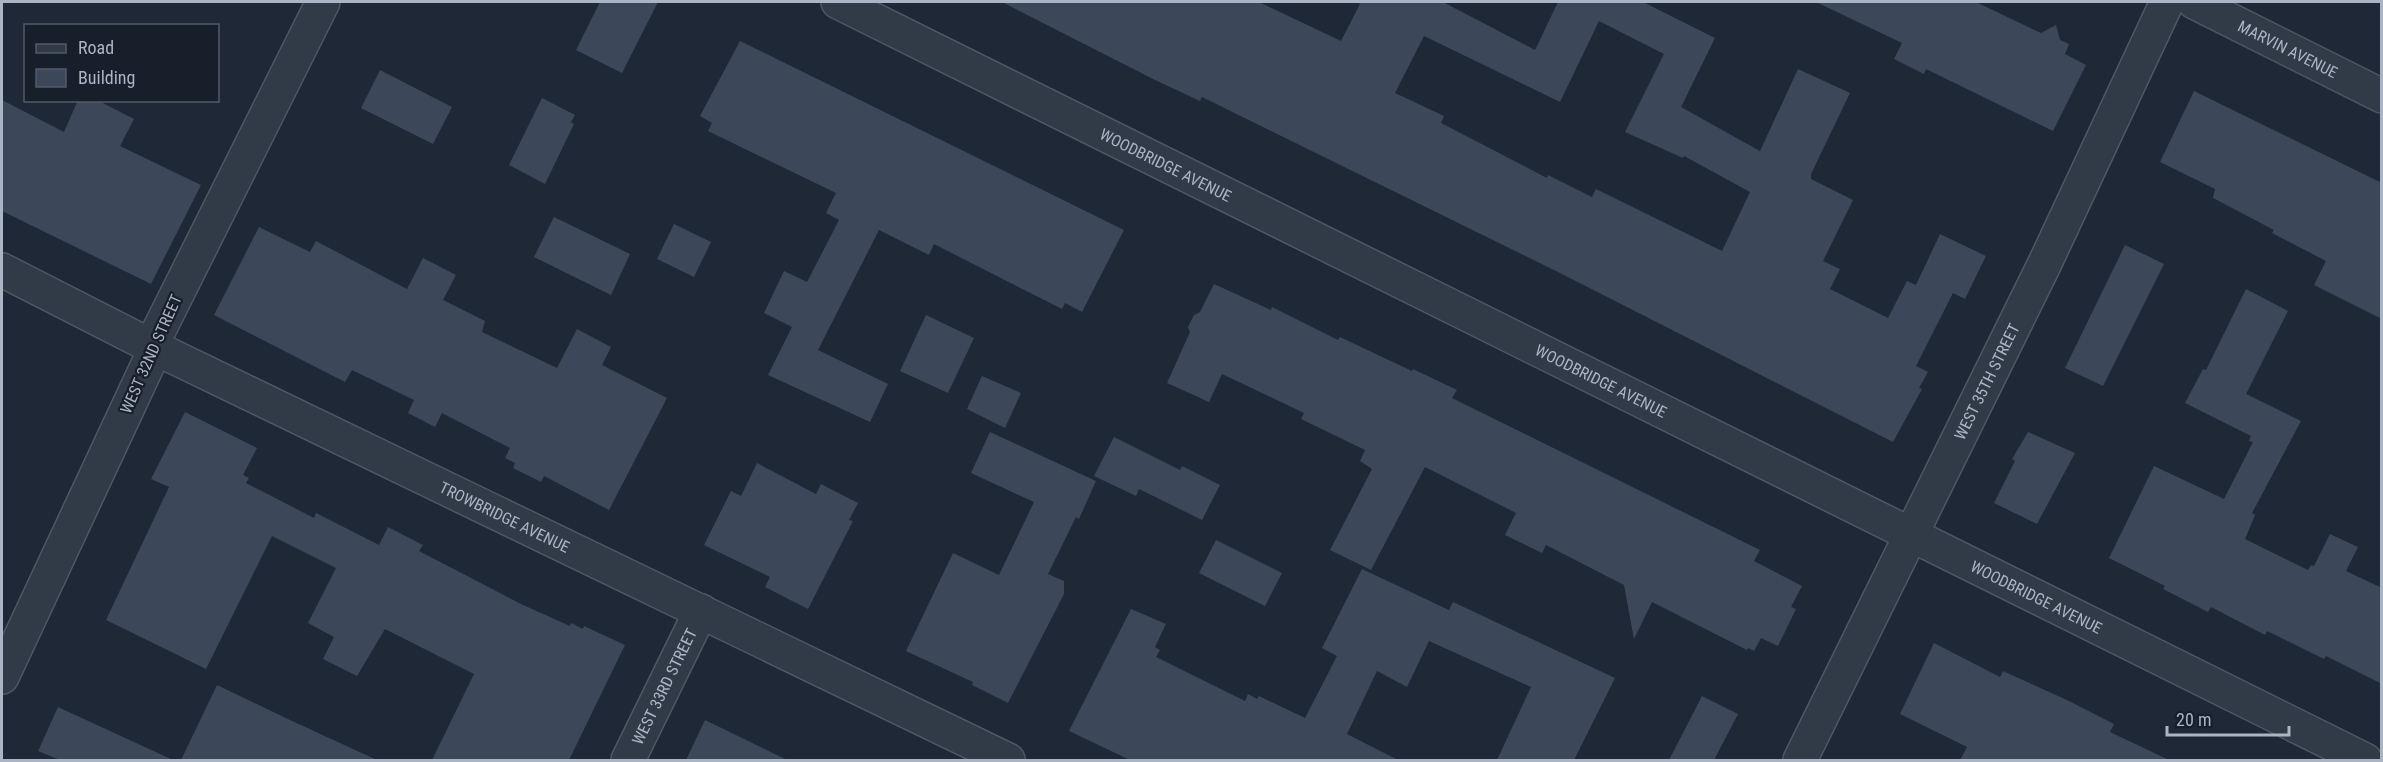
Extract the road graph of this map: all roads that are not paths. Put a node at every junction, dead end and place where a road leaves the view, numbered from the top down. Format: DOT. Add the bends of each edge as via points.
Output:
graph roads {
  1 [pos="323,2"];
  2 [pos="838,2"];
  3 [pos="2168,2"];
  4 [pos="2194,2"];
  5 [pos="2382,96"];
  6 [pos="2,270"];
  7 [pos="151,346"];
  8 [pos="1912,536"];
  9 [pos="701,611"];
  10 [pos="2,677"];
  11 [pos="628,760"];
  12 [pos="1008,760"];
  13 [pos="1800,760"];
  14 [pos="2365,760"];
  1 -- 7 [label="street, WEST 32ND STREET"];
  2 -- 8 [label="street, WOODBRIDGE AVENUE"];
  3 -- 8 [label="street, WEST 35TH STREET"];
  4 -- 5 [label="street, MARVIN AVENUE"];
  6 -- 7 [label="street, TROWBRIDGE AVENUE"];
  7 -- 9 [label="street, TROWBRIDGE AVENUE"];
  7 -- 10 [label="street, WEST 32ND STREET" via="151,358"];
  8 -- 13 [label="street, WEST 35TH STREET"];
  8 -- 14 [label="street, WOODBRIDGE AVENUE"];
  9 -- 11 [label="street, WEST 33RD STREET"];
  9 -- 12 [label="street, TROWBRIDGE AVENUE"];
}
